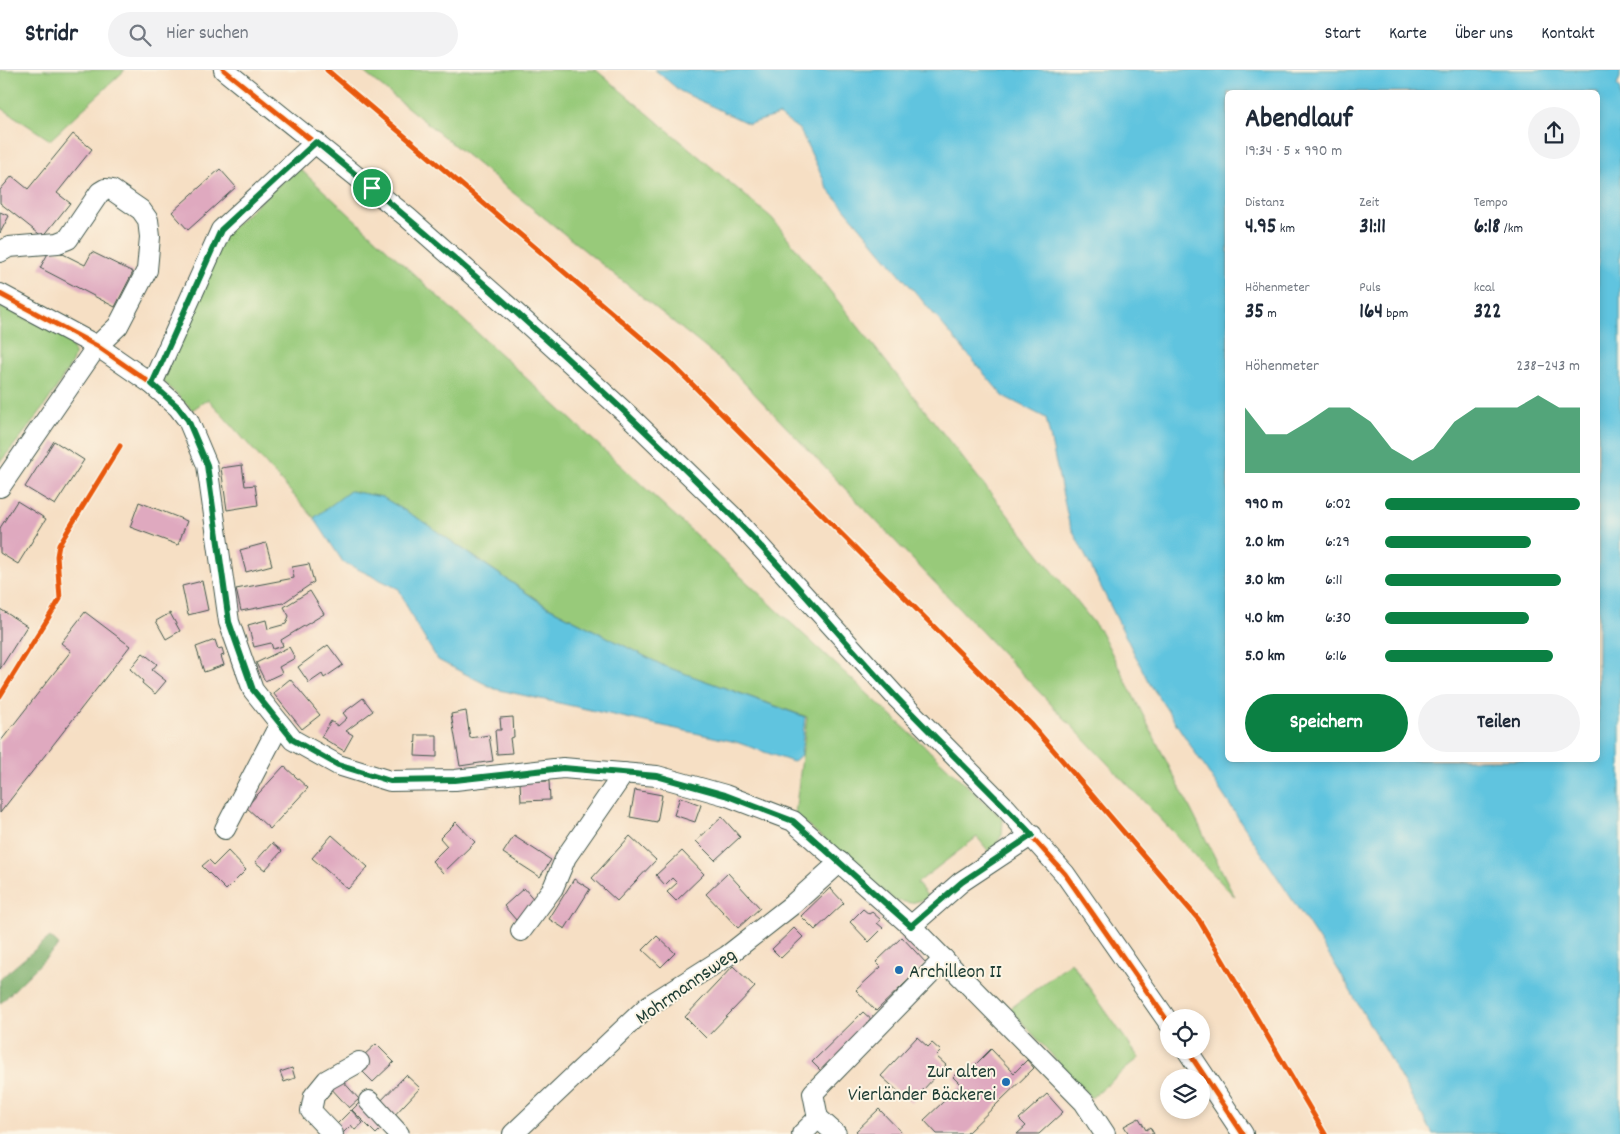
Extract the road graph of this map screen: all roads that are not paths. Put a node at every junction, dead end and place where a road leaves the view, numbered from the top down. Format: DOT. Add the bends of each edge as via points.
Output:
graph roads {
  1 [pos="224,70"];
  2 [pos="316,142"];
  3 [pos="0,252"];
  4 [pos="0,294"];
  5 [pos="97,346"];
  6 [pos="152,384"];
  7 [pos="0,486"];
  8 [pos="283,728"];
  9 [pos="624,773"];
  10 [pos="225,829"];
  11 [pos="1032,835"];
  12 [pos="840,862"];
  13 [pos="911,926"];
  14 [pos="521,931"];
  15 [pos="944,959"];
  16 [pos="1160,1010"];
  17 [pos="1193,1059"];
  18 [pos="360,1062"];
  19 [pos="369,1101"];
  20 [pos="818,1118"];
  21 [pos="332,1134"];
  22 [pos="399,1134"];
  23 [pos="513,1134"];
  24 [pos="802,1134"];
  25 [pos="836,1134"];
  26 [pos="1105,1134"];
  27 [pos="1243,1134"];
  1 -- 2 [label="street"];
  2 -- 6 [label="street" via="221,230"];
  2 -- 11 [label="street" via="407,217 636,423 735,519 898,699"];
  3 -- 5 [label="street" via="9,247 58,243 68,239 105,189 112,190 141,210 148,220 150,238 147,270 118,326"];
  4 -- 5 [label="street"];
  5 -- 6 [label="street"];
  5 -- 7 [label="street"];
  6 -- 8 [label="street" via="188,420 207,465 229,622 253,690"];
  8 -- 9 [label="street" via="293,740 338,765 390,781 455,780 563,768"];
  8 -- 10 [label="street" via="275,733"];
  9 -- 12 [label="street" via="657,776 717,792 793,821"];
  9 -- 14 [label="street" via="566,857 553,888"];
  11 -- 13 [label="street" via="962,882"];
  11 -- 16 [label="street" via="1065,874"];
  12 -- 13 [label="street"];
  12 -- 23 [label="street, Mohrmannsweg" via="727,956 648,1006"];
  13 -- 15 [label="street"];
  15 -- 20 [label="street" via="814,1094"];
  15 -- 26 [label="street" via="1084,1102"];
  17 -- 27 [label="street"];
  18 -- 21 [label="street" via="327,1080 314,1096 311,1111"];
  19 -- 22 [label="street"];
  20 -- 24 [label="street"];
  20 -- 25 [label="street"];
}
